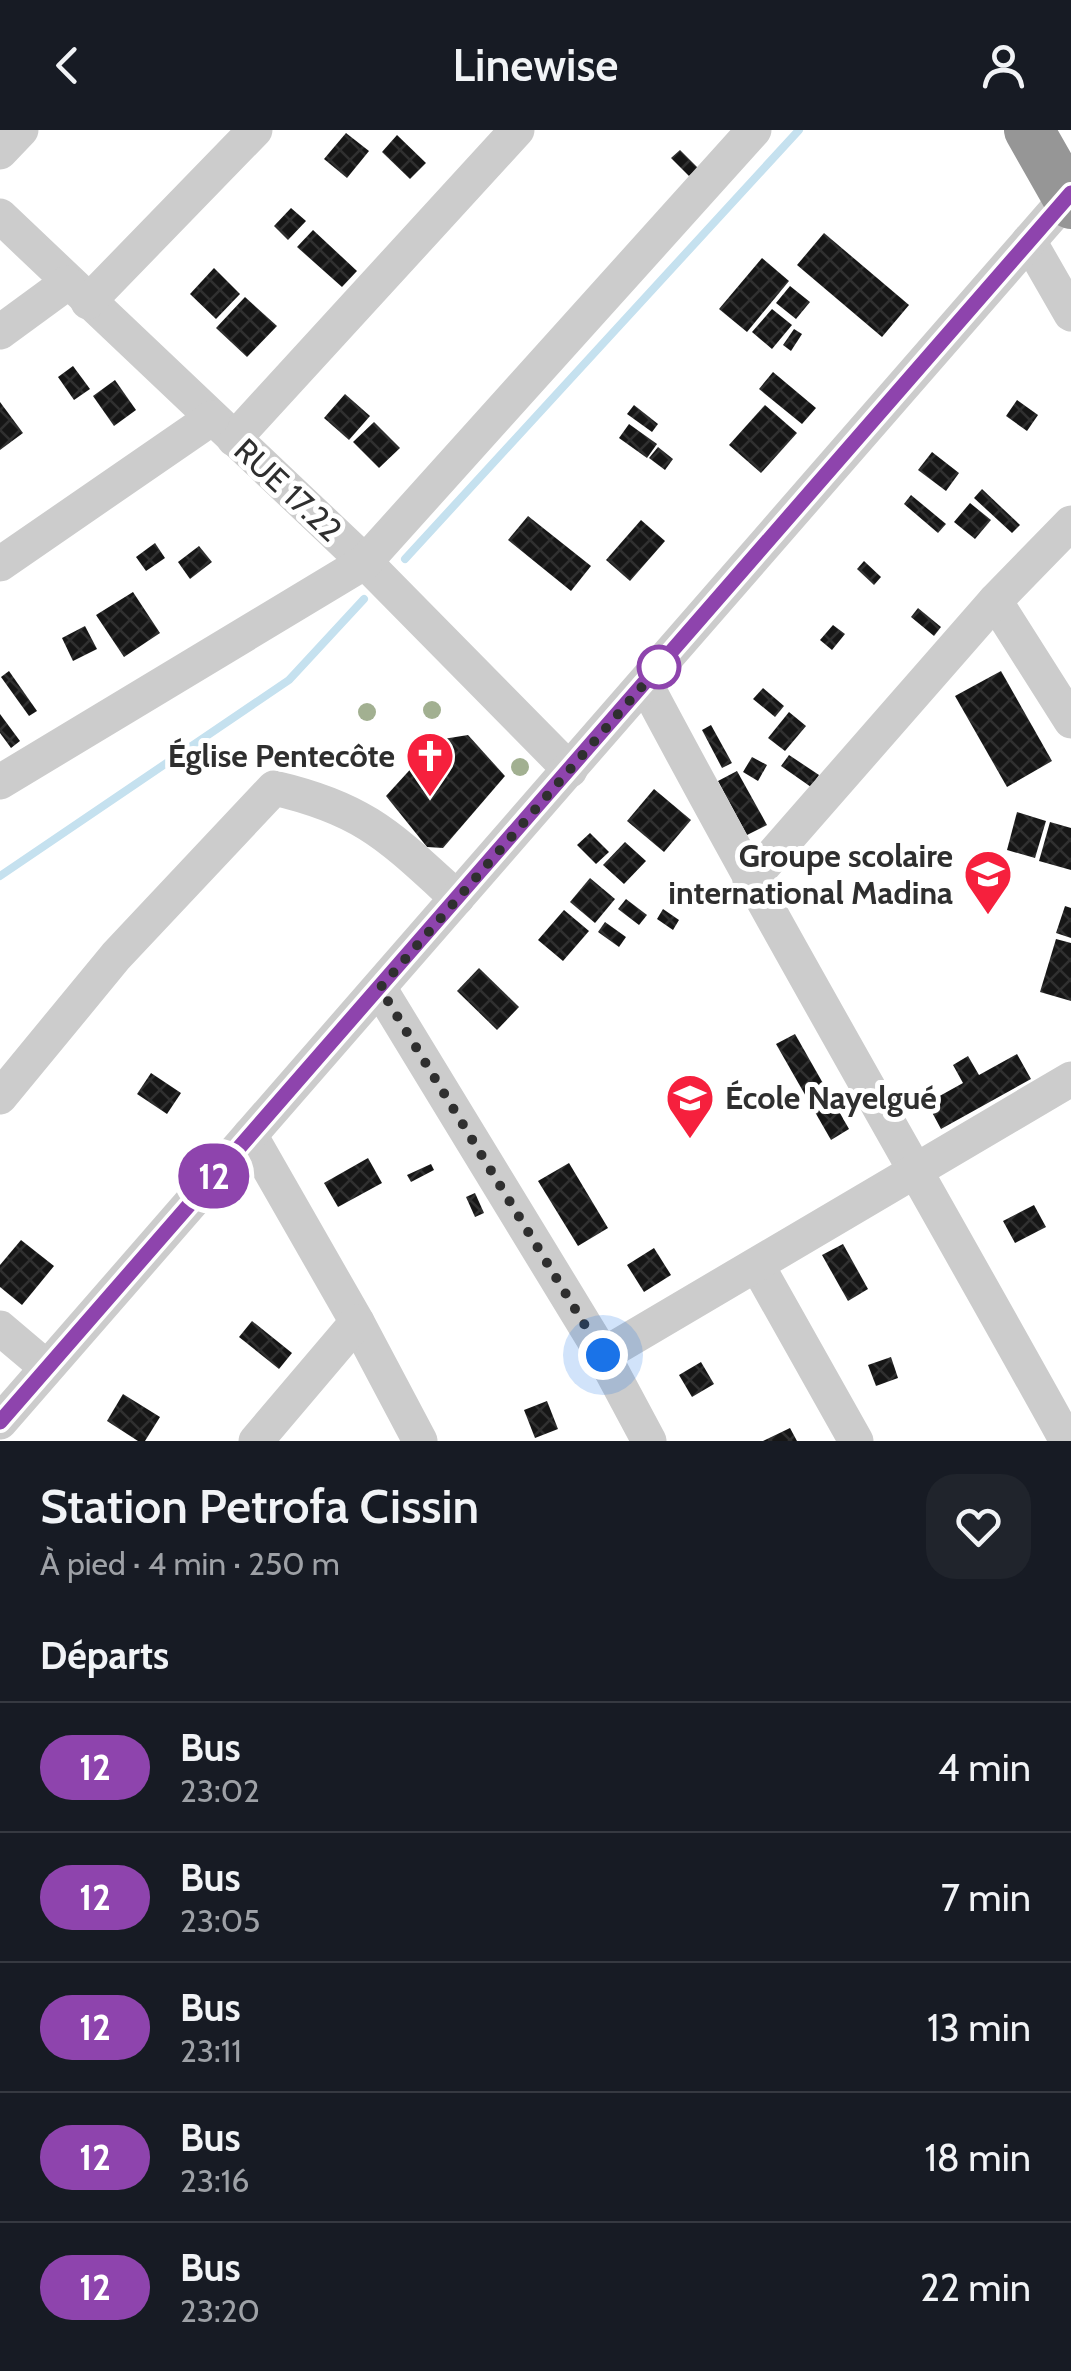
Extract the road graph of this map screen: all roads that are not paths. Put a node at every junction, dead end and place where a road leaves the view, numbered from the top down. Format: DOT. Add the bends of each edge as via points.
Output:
graph roads {
  1 [pos="21,130"];
  2 [pos="255,130"];
  3 [pos="517,130"];
  4 [pos="754,130"];
  5 [pos="1030,130"];
  6 [pos="0,152"];
  7 [pos="1070,199"];
  8 [pos="0,216"];
  9 [pos="1029,242"];
  10 [pos="78,292"];
  11 [pos="1071,314"];
  12 [pos="0,332"];
  13 [pos="223,428"];
  14 [pos="1071,524"];
  15 [pos="365,562"];
  16 [pos="0,564"];
  17 [pos="995,600"];
  18 [pos="645,684"];
  19 [pos="1071,721"];
  20 [pos="570,770"];
  21 [pos="0,782"];
  22 [pos="750,881"];
  23 [pos="457,898"];
  24 [pos="380,988"];
  25 [pos="1070,1083"];
  26 [pos="0,1096"];
  27 [pos="250,1134"];
  28 [pos="917,1171"];
  29 [pos="757,1265"];
  30 [pos="358,1322"];
  31 [pos="0,1328"];
  32 [pos="603,1355"];
  33 [pos="46,1367"];
  34 [pos="0,1422"];
  35 [pos="256,1441"];
  36 [pos="420,1441"];
  37 [pos="649,1441"];
  38 [pos="856,1441"];
  39 [pos="1067,1441"];
  1 -- 6 [label="street"];
  2 -- 10 [label="street"];
  3 -- 13 [label="street"];
  4 -- 15 [label="street"];
  5 -- 7 [label="highway"];
  7 -- 9 [label="street"];
  8 -- 10 [label="street, RUE 17.22"];
  9 -- 11 [label="street"];
  9 -- 18 [label="street"];
  10 -- 12 [label="street"];
  10 -- 13 [label="street, RUE 17.22"];
  13 -- 15 [label="street, RUE 17.22"];
  13 -- 16 [label="street"];
  14 -- 17 [label="street"];
  15 -- 20 [label="street, RUE 17.22"];
  15 -- 21 [label="street"];
  17 -- 19 [label="street"];
  17 -- 22 [label="street"];
  18 -- 20 [label="street"];
  18 -- 22 [label="street"];
  20 -- 23 [label="street"];
  22 -- 28 [label="street"];
  23 -- 24 [label="street"];
  23 -- 26 [label="street" via="385,832 351,811 274,788 116,956"];
  24 -- 27 [label="street"];
  24 -- 32 [label="street"];
  25 -- 28 [label="street"];
  27 -- 30 [label="street"];
  27 -- 33 [label="street"];
  28 -- 29 [label="street"];
  28 -- 39 [label="street"];
  29 -- 32 [label="street"];
  29 -- 38 [label="street"];
  30 -- 35 [label="street"];
  30 -- 36 [label="street"];
  31 -- 33 [label="street"];
  32 -- 37 [label="street"];
  33 -- 34 [label="street"];
}
